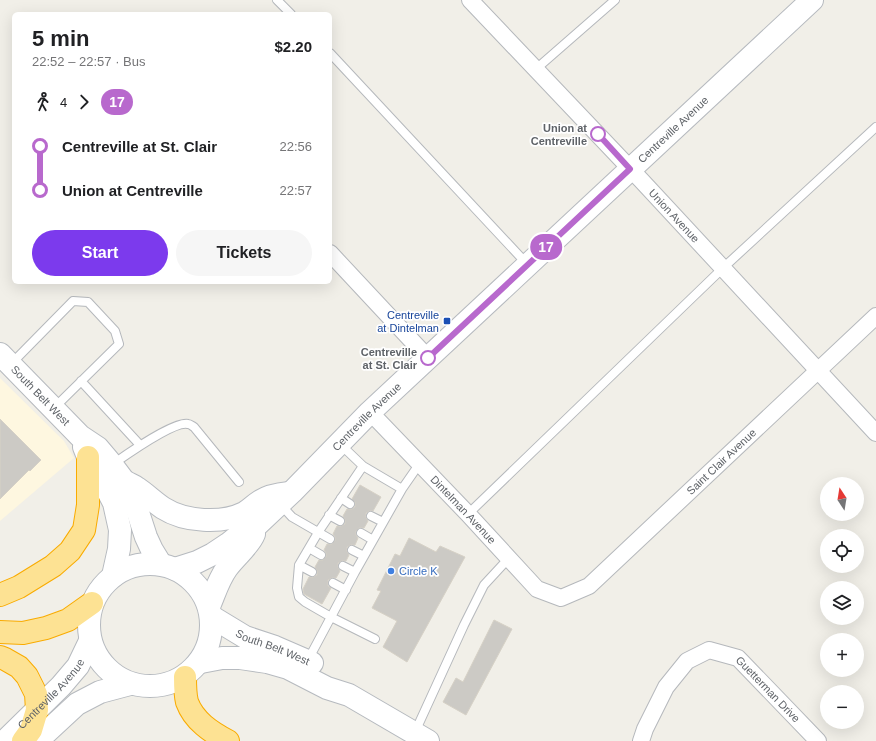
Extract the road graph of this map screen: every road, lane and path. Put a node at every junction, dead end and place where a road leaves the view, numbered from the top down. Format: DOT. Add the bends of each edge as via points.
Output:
graph roads {
  1 [pos="277,0"];
  2 [pos="470,0"];
  3 [pos="614,0"];
  4 [pos="812,0"];
  5 [pos="289,12"];
  6 [pos="332,55"];
  7 [pos="536,70"];
  8 [pos="876,127"];
  9 [pos="630,169"];
  10 [pos="332,255"];
  11 [pos="528,265"];
  12 [pos="723,268"];
  13 [pos="876,316"];
  14 [pos="428,358"];
  15 [pos="5,359"];
  16 [pos="818,370"];
  17 [pos="81,382"];
  18 [pos="53,409"];
  19 [pos="370,412"];
  20 [pos="876,433"];
  21 [pos="340,443"];
  22 [pos="140,445"];
  23 [pos="101,462"];
  24 [pos="420,463"];
  25 [pos="363,466"];
  26 [pos="238,482"];
  27 [pos="402,488"];
  28 [pos="286,498"];
  29 [pos="341,498"];
  30 [pos="350,504"];
  31 [pos="468,514"];
  32 [pos="329,515"];
  33 [pos="371,516"];
  34 [pos="340,521"];
  35 [pos="383,522"];
  36 [pos="257,525"];
  37 [pos="319,531"];
  38 [pos="361,533"];
  39 [pos="330,538"];
  40 [pos="374,540"];
  41 [pos="309,548"];
  42 [pos="352,550"];
  43 [pos="321,555"];
  44 [pos="364,556"];
  45 [pos="509,558"];
  46 [pos="299,565"];
  47 [pos="167,566"];
  48 [pos="343,566"];
  49 [pos="312,572"];
  50 [pos="355,572"];
  51 [pos="112,576"];
  52 [pos="334,583"];
  53 [pos="346,590"];
  54 [pos="0,595"];
  55 [pos="562,598"];
  56 [pos="92,603"];
  57 [pos="211,611"];
  58 [pos="331,618"];
  59 [pos="0,632"];
  60 [pos="375,639"];
  61 [pos="90,641"];
  62 [pos="0,657"];
  63 [pos="308,660"];
  64 [pos="201,662"];
  65 [pos="185,676"];
  66 [pos="130,684"];
  67 [pos="349,695"];
  68 [pos="37,710"];
  69 [pos="421,737"];
  70 [pos="4,741"];
  71 [pos="23,741"];
  72 [pos="37,741"];
  73 [pos="228,741"];
  74 [pos="641,741"];
  75 [pos="818,741"];
  1 -- 5 [label="lane"];
  2 -- 7 [label="street, Union Avenue"];
  3 -- 7 [label="lane"];
  4 -- 9 [label="main road, Centreville Avenue"];
  6 -- 11 [label="lane"];
  7 -- 9 [label="street, Union Avenue"];
  8 -- 12 [label="lane"];
  9 -- 11 [label="main road, Centreville Avenue"];
  9 -- 12 [label="street, Union Avenue"];
  10 -- 14 [label="street"];
  11 -- 14 [label="main road, Centreville Avenue"];
  12 -- 16 [label="street, Union Avenue"];
  12 -- 31 [label="lane"];
  13 -- 16 [label="street, Saint Clair Avenue"];
  14 -- 19 [label="main road, Centreville Avenue"];
  15 -- 17 [label="lane" via="73,301 88,302 115,330 119,344"];
  15 -- 18 [label="main road, South Belt West"];
  16 -- 20 [label="street, Union Avenue"];
  16 -- 55 [label="street, Saint Clair Avenue" via="589,586"];
  17 -- 18 [label="lane"];
  17 -- 22 [label="lane"];
  18 -- 23 [label="main road, South Belt West"];
  19 -- 21 [label="main road, Centreville Avenue"];
  19 -- 24 [label="street, Dintelman Avenue"];
  21 -- 25 [label="lane"];
  21 -- 28 [label="main road, Centreville Avenue"];
  22 -- 23 [label="lane"];
  22 -- 26 [label="lane" via="177,426 188,424 194,427"];
  23 -- 28 [label="main road" via="164,509 191,518 222,519 245,512 261,501 278,495"];
  23 -- 47 [label="main road, South Belt West" via="134,500 152,550"];
  23 -- 51 [label="main road, South Belt West" via="120,530 120,549"];
  23 -- 54 [label="highway" via="88,505 84,530 70,551 53,566 19,587"];
  24 -- 27 [label="lane"];
  24 -- 31 [label="street, Dintelman Avenue"];
  25 -- 27 [label="lane"];
  25 -- 29 [label="lane"];
  27 -- 35 [label="lane"];
  28 -- 36 [label="main road, Centreville Avenue"];
  28 -- 37 [label="lane" via="292,516"];
  29 -- 30 [label="lane"];
  29 -- 32 [label="lane"];
  31 -- 45 [label="street, Dintelman Avenue"];
  32 -- 34 [label="lane"];
  32 -- 37 [label="lane"];
  33 -- 35 [label="lane"];
  35 -- 40 [label="lane"];
  36 -- 47 [label="main road, Centreville Avenue" via="197,562"];
  36 -- 57 [label="main road, Centreville Avenue" via="252,540 221,578"];
  37 -- 39 [label="lane"];
  37 -- 41 [label="lane"];
  38 -- 40 [label="lane"];
  40 -- 44 [label="lane"];
  41 -- 43 [label="lane"];
  41 -- 46 [label="lane"];
  42 -- 44 [label="lane"];
  44 -- 50 [label="lane"];
  45 -- 55 [label="street, Dintelman Avenue" via="538,589"];
  45 -- 69 [label="lane" via="484,585 464,625"];
  46 -- 49 [label="lane"];
  46 -- 58 [label="lane" via="297,588 300,597"];
  47 -- 51 [label="main road, South Belt West" via="135,566"];
  47 -- 57 [label="main road, South Belt West" via="197,585"];
  48 -- 50 [label="lane"];
  50 -- 53 [label="lane"];
  51 -- 56 [label="main road, South Belt West"];
  52 -- 53 [label="lane"];
  53 -- 58 [label="lane"];
  56 -- 59 [label="highway" via="68,620 46,628 23,633"];
  56 -- 61 [label="main road, South Belt West"];
  57 -- 63 [label="main road, South Belt West" via="245,637"];
  57 -- 64 [label="main road, South Belt West" via="210,640"];
  58 -- 60 [label="lane"];
  58 -- 63 [label="lane"];
  61 -- 66 [label="main road, South Belt West" via="99,659 112,674"];
  61 -- 68 [label="main road, Centreville Avenue" via="78,666"];
  62 -- 68 [label="highway" via="19,667 27,676 36,694"];
  63 -- 67 [label="main road, South Belt West" via="334,677"];
  64 -- 65 [label="main road, South Belt West"];
  64 -- 67 [label="main road, South Belt West" via="222,658 268,662"];
  65 -- 66 [label="main road, South Belt West" via="156,686"];
  65 -- 73 [label="highway" via="187,701 191,711 202,724"];
  66 -- 72 [label="main road" via="100,692 77,704"];
  67 -- 69 [label="main road, South Belt West"];
  68 -- 70 [label="main road, Centreville Avenue"];
  68 -- 71 [label="highway" via="31,730"];
  74 -- 75 [label="street, Guetterman Drive" via="666,687 687,661 709,650 738,658"];
}
